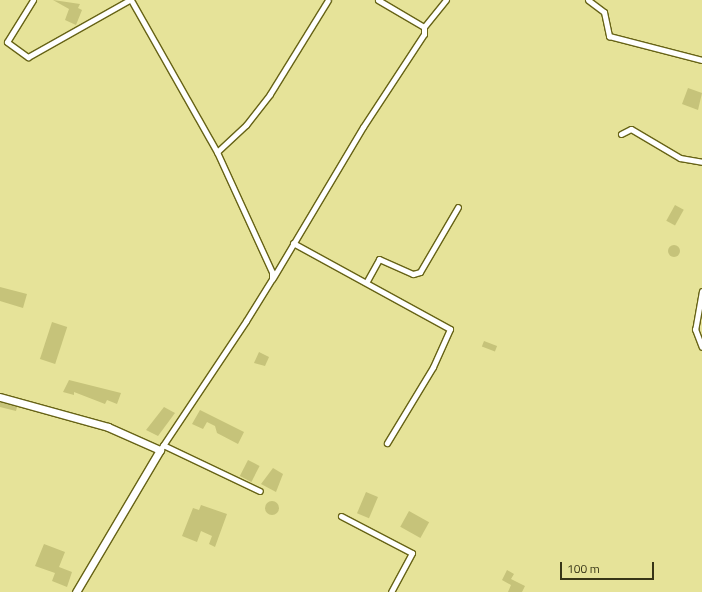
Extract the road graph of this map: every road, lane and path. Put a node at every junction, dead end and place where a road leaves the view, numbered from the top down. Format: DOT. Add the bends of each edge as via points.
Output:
graph roads {
  1 [pos="33,0"];
  2 [pos="130,0"];
  3 [pos="328,0"];
  4 [pos="378,0"];
  5 [pos="446,0"];
  6 [pos="588,0"];
  7 [pos="424,27"];
  8 [pos="702,60"];
  9 [pos="621,134"];
  10 [pos="216,152"];
  11 [pos="702,162"];
  12 [pos="458,207"];
  13 [pos="293,243"];
  14 [pos="272,279"];
  15 [pos="367,281"];
  16 [pos="702,291"];
  17 [pos="702,347"];
  18 [pos="0,397"];
  19 [pos="387,443"];
  20 [pos="162,447"];
  21 [pos="260,491"];
  22 [pos="341,516"];
  23 [pos="76,592"];
  24 [pos="391,592"];
  1 -- 2 [label="street" via="7,42 28,57"];
  2 -- 10 [label="street"];
  3 -- 10 [label="street" via="270,94 246,125"];
  4 -- 7 [label="street"];
  5 -- 7 [label="street"];
  6 -- 8 [label="street" via="604,12 609,36"];
  7 -- 13 [label="street" via="424,34"];
  9 -- 11 [label="street" via="631,129 680,158"];
  10 -- 14 [label="street" via="268,258"];
  12 -- 15 [label="street" via="420,272 413,274 378,260"];
  13 -- 14 [label="street"];
  13 -- 15 [label="street"];
  14 -- 20 [label="street"];
  15 -- 19 [label="street" via="411,304 451,331"];
  16 -- 17 [label="street" via="695,330"];
  18 -- 20 [label="main road" via="108,427"];
  20 -- 21 [label="street"];
  20 -- 23 [label="main road"];
  22 -- 24 [label="street" via="412,553"];
}
